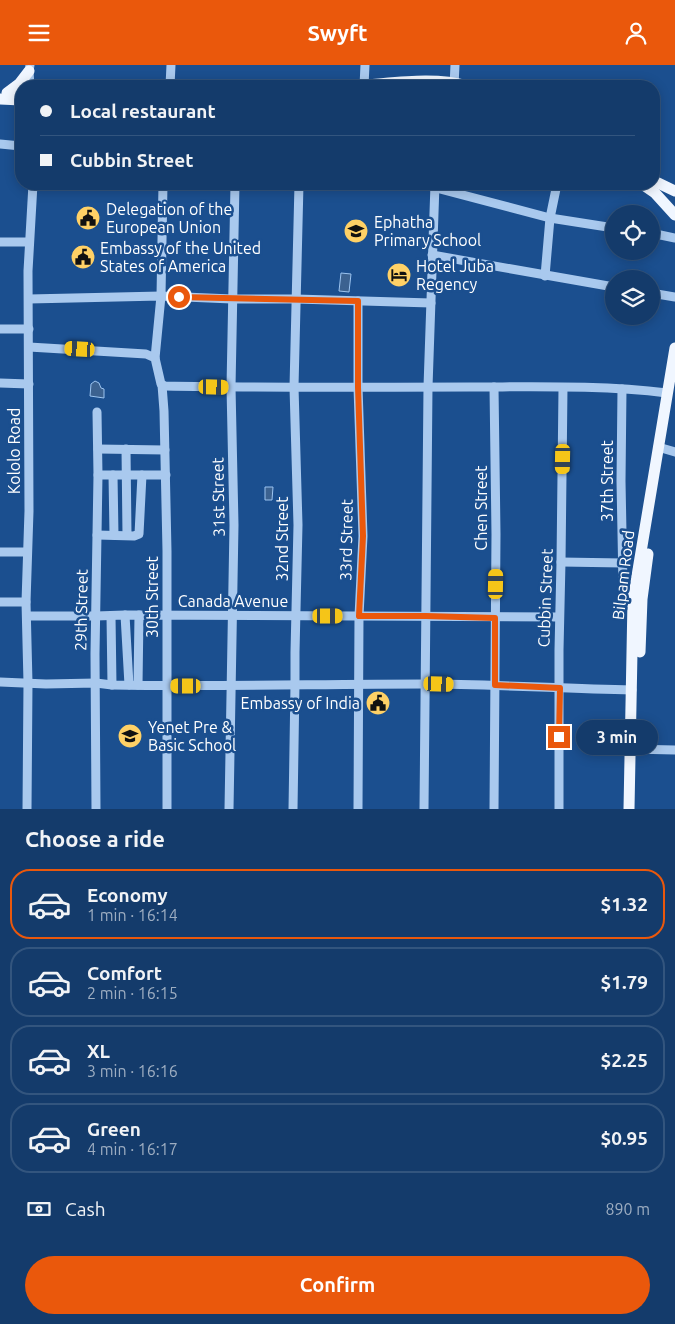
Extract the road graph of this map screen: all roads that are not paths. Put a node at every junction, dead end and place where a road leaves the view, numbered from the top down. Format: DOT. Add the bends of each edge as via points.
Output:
graph roads {
  1 [pos="171,65"];
  2 [pos="364,65"];
  3 [pos="455,65"];
  4 [pos="29,68"];
  5 [pos="22,80"];
  6 [pos="170,80"];
  7 [pos="364,80"];
  8 [pos="454,80"];
  9 [pos="15,87"];
  10 [pos="15,94"];
  11 [pos="2,95"];
  12 [pos="15,98"];
  13 [pos="0,144"];
  14 [pos="15,145"];
  15 [pos="660,184"];
  16 [pos="32,190"];
  17 [pos="163,190"];
  18 [pos="235,190"];
  19 [pos="299,190"];
  20 [pos="435,190"];
  21 [pos="452,190"];
  22 [pos="556,190"];
  23 [pos="651,190"];
  24 [pos="675,191"];
  25 [pos="675,215"];
  26 [pos="550,218"];
  27 [pos="605,227"];
  28 [pos="660,235"];
  29 [pos="675,238"];
  30 [pos="29,241"];
  31 [pos="0,242"];
  32 [pos="432,255"];
  33 [pos="545,276"];
  34 [pos="605,286"];
  35 [pos="660,294"];
  36 [pos="161,296"];
  37 [pos="675,297"];
  38 [pos="29,299"];
  39 [pos="232,299"];
  40 [pos="296,299"];
  41 [pos="358,301"];
  42 [pos="431,303"];
  43 [pos="0,329"];
  44 [pos="29,329"];
  45 [pos="29,347"];
  46 [pos="675,348"];
  47 [pos="155,358"];
  48 [pos="0,383"];
  49 [pos="29,384"];
  50 [pos="162,385"];
  51 [pos="231,387"];
  52 [pos="294,387"];
  53 [pos="358,387"];
  54 [pos="428,387"];
  55 [pos="494,387"];
  56 [pos="563,388"];
  57 [pos="622,389"];
  58 [pos="671,393"];
  59 [pos="98,412"];
  60 [pos="98,449"];
  61 [pos="126,449"];
  62 [pos="666,449"];
  63 [pos="165,450"];
  64 [pos="98,475"];
  65 [pos="113,475"];
  66 [pos="127,475"];
  67 [pos="142,475"];
  68 [pos="166,475"];
  69 [pos="97,535"];
  70 [pos="114,535"];
  71 [pos="127,535"];
  72 [pos="0,552"];
  73 [pos="27,552"];
  74 [pos="561,562"];
  75 [pos="623,563"];
  76 [pos="634,599"];
  77 [pos="0,602"];
  78 [pos="26,602"];
  79 [pos="125,615"];
  80 [pos="139,615"];
  81 [pos="27,616"];
  82 [pos="96,616"];
  83 [pos="112,616"];
  84 [pos="168,616"];
  85 [pos="232,616"];
  86 [pos="296,616"];
  87 [pos="359,616"];
  88 [pos="426,616"];
  89 [pos="559,617"];
  90 [pos="495,618"];
  91 [pos="0,682"];
  92 [pos="28,683"];
  93 [pos="96,683"];
  94 [pos="295,684"];
  95 [pos="359,684"];
  96 [pos="426,684"];
  97 [pos="112,685"];
  98 [pos="133,685"];
  99 [pos="495,685"];
  100 [pos="168,686"];
  101 [pos="232,686"];
  102 [pos="560,688"];
  103 [pos="632,690"];
  104 [pos="634,749"];
  105 [pos="675,750"];
  106 [pos="27,809"];
  107 [pos="96,809"];
  108 [pos="166,809"];
  109 [pos="229,809"];
  110 [pos="293,809"];
  111 [pos="358,809"];
  112 [pos="424,809"];
  113 [pos="494,809"];
  114 [pos="559,809"];
  115 [pos="629,809"];
  116 [pos="637,809"];
  1 -- 6 [label="street"];
  2 -- 7 [label="street"];
  3 -- 8 [label="street"];
  4 -- 5 [label="main road"];
  9 -- 11 [label="main road"];
  10 -- 11 [label="main road"];
  11 -- 12 [label="main road"];
  13 -- 14 [label="street"];
  15 -- 24 [label="main road"];
  16 -- 30 [label="street, Kololo Road"];
  17 -- 36 [label="street"];
  18 -- 39 [label="street, 31st Street"];
  19 -- 40 [label="street, 32nd Street"];
  20 -- 32 [label="street"];
  21 -- 26 [label="street"];
  22 -- 26 [label="street"];
  23 -- 25 [label="main road"];
  26 -- 27 [label="street"];
  26 -- 33 [label="street"];
  28 -- 29 [label="street"];
  30 -- 31 [label="street"];
  30 -- 38 [label="street, Kololo Road"];
  32 -- 33 [label="street"];
  32 -- 42 [label="street"];
  33 -- 34 [label="street"];
  35 -- 37 [label="street"];
  36 -- 38 [label="street"];
  36 -- 39 [label="street"];
  36 -- 47 [label="street"];
  38 -- 44 [label="street, Kololo Road"];
  39 -- 40 [label="street"];
  39 -- 51 [label="street, 31st Street"];
  40 -- 41 [label="street"];
  40 -- 52 [label="street, 32nd Street"];
  41 -- 42 [label="street"];
  41 -- 53 [label="street, 33rd Street"];
  42 -- 54 [label="street"];
  43 -- 44 [label="street"];
  44 -- 45 [label="street, Kololo Road"];
  45 -- 47 [label="street" via="138,353"];
  45 -- 49 [label="street, Kololo Road"];
  46 -- 58 [label="main road, Bilpam Road"];
  47 -- 50 [label="street, 30th Street"];
  48 -- 49 [label="street"];
  49 -- 73 [label="street, Kololo Road"];
  50 -- 51 [label="street"];
  50 -- 63 [label="street, 30th Street"];
  51 -- 52 [label="street"];
  51 -- 85 [label="street, 31st Street"];
  52 -- 53 [label="street"];
  52 -- 86 [label="street, 32nd Street" via="298,525"];
  53 -- 54 [label="street"];
  53 -- 87 [label="street, 33rd Street" via="363,536"];
  54 -- 55 [label="street"];
  54 -- 88 [label="street"];
  55 -- 56 [label="street"];
  55 -- 90 [label="street, Chen Street"];
  56 -- 57 [label="street"];
  56 -- 74 [label="street, Cubbin Street"];
  57 -- 58 [label="street"];
  57 -- 75 [label="street, 37th Street"];
  58 -- 62 [label="main road, Bilpam Road"];
  59 -- 60 [label="street, 29th Street"];
  60 -- 61 [label="street"];
  60 -- 64 [label="street, 29th Street"];
  61 -- 63 [label="street"];
  61 -- 66 [label="street"];
  62 -- 76 [label="main road, Bilpam Road"];
  62 -- 104 [label="main road, Bilpam Road" via="642,599"];
  63 -- 68 [label="street, 30th Street"];
  64 -- 65 [label="street"];
  64 -- 69 [label="street, 29th Street"];
  65 -- 66 [label="street"];
  65 -- 70 [label="street"];
  66 -- 67 [label="street"];
  66 -- 71 [label="street"];
  67 -- 68 [label="street"];
  67 -- 71 [label="street" via="139,533"];
  68 -- 84 [label="street, 30th Street"];
  69 -- 70 [label="street"];
  69 -- 82 [label="street, 29th Street"];
  70 -- 71 [label="street"];
  72 -- 73 [label="street"];
  73 -- 78 [label="street, Kololo Road"];
  74 -- 75 [label="street"];
  74 -- 89 [label="street, Cubbin Street"];
  75 -- 76 [label="street, 37th Street" via="623,585"];
  76 -- 103 [label="main road, Bilpam Road"];
  77 -- 78 [label="street"];
  78 -- 81 [label="street, Kololo Road"];
  79 -- 80 [label="street, Canada Avenue"];
  79 -- 83 [label="street, Canada Avenue"];
  79 -- 98 [label="street"];
  80 -- 84 [label="street, Canada Avenue"];
  80 -- 98 [label="street"];
  81 -- 82 [label="street, Canada Avenue"];
  81 -- 92 [label="street, Kololo Road"];
  82 -- 83 [label="street, Canada Avenue"];
  82 -- 93 [label="street, 29th Street"];
  83 -- 97 [label="street"];
  84 -- 85 [label="street, Canada Avenue"];
  84 -- 100 [label="street, 30th Street"];
  85 -- 86 [label="street, Canada Avenue"];
  85 -- 101 [label="street, 31st Street"];
  86 -- 87 [label="street, Canada Avenue"];
  86 -- 94 [label="street, 32nd Street"];
  87 -- 88 [label="street, Canada Avenue"];
  87 -- 95 [label="street, 33rd Street"];
  88 -- 90 [label="street, Canada Avenue"];
  88 -- 96 [label="street"];
  89 -- 90 [label="street, Canada Avenue"];
  89 -- 102 [label="street, Cubbin Street"];
  90 -- 99 [label="street, Chen Street"];
  91 -- 92 [label="street"];
  92 -- 93 [label="street"];
  92 -- 106 [label="street, Kololo Road"];
  93 -- 97 [label="street"];
  93 -- 107 [label="street, 29th Street"];
  94 -- 95 [label="street"];
  94 -- 101 [label="street"];
  94 -- 110 [label="street, 32nd Street"];
  95 -- 96 [label="street"];
  95 -- 111 [label="street, 33rd Street"];
  96 -- 99 [label="street"];
  96 -- 112 [label="street"];
  97 -- 98 [label="street"];
  98 -- 100 [label="street"];
  99 -- 102 [label="street"];
  99 -- 113 [label="street, Chen Street"];
  100 -- 101 [label="street"];
  100 -- 108 [label="street, 30th Street"];
  101 -- 109 [label="street, 31st Street"];
  102 -- 103 [label="street"];
  102 -- 114 [label="street, Cubbin Street"];
  103 -- 104 [label="main road, Bilpam Road"];
  104 -- 105 [label="street"];
  104 -- 115 [label="main road, Bilpam Road"];
  104 -- 116 [label="main road, Bilpam Road"];
}
